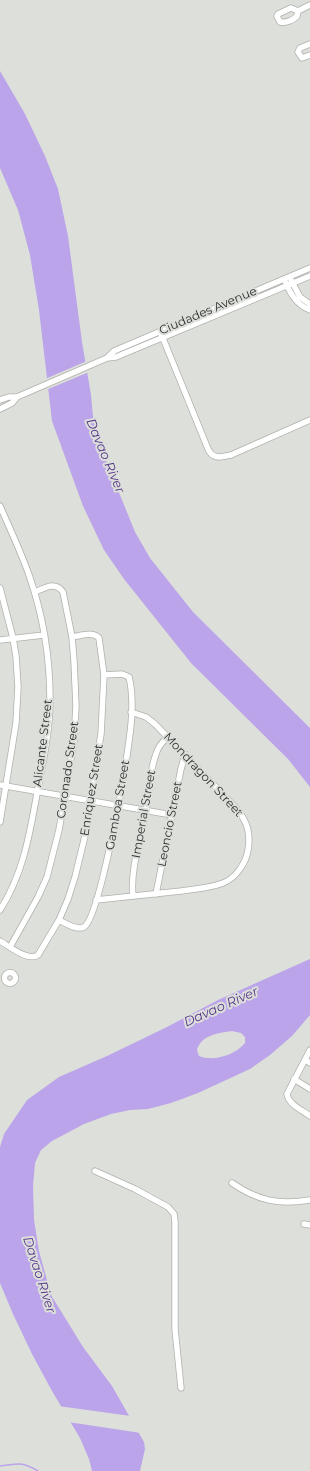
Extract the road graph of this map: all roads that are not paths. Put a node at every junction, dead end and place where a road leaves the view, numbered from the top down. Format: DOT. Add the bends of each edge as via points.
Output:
graph roads {
  1 [pos="310,6"];
  2 [pos="298,11"];
  3 [pos="310,44"];
  4 [pos="310,55"];
  5 [pos="310,268"];
  6 [pos="310,276"];
  7 [pos="287,278"];
  8 [pos="290,284"];
  9 [pos="310,304"];
  10 [pos="310,310"];
  11 [pos="160,331"];
  12 [pos="163,338"];
  13 [pos="106,358"];
  14 [pos="18,397"];
  15 [pos="0,400"];
  16 [pos="0,409"];
  17 [pos="310,420"];
  18 [pos="0,506"];
  19 [pos="0,588"];
  20 [pos="34,592"];
  21 [pos="44,635"];
  22 [pos="13,638"];
  23 [pos="72,638"];
  24 [pos="0,640"];
  25 [pos="104,675"];
  26 [pos="131,712"];
  27 [pos="168,737"];
  28 [pos="185,754"];
  29 [pos="3,786"];
  30 [pos="37,792"];
  31 [pos="65,796"];
  32 [pos="91,801"];
  33 [pos="118,806"];
  34 [pos="146,810"];
  35 [pos="172,815"];
  36 [pos="0,822"];
  37 [pos="156,894"];
  38 [pos="133,896"];
  39 [pos="96,900"];
  40 [pos="0,910"];
  41 [pos="59,920"];
  42 [pos="0,940"];
  43 [pos="10,947"];
  44 [pos="310,1050"];
  45 [pos="307,1062"];
  46 [pos="294,1079"];
  47 [pos="310,1089"];
  48 [pos="310,1116"];
  49 [pos="95,1171"];
  50 [pos="232,1183"];
  51 [pos="310,1200"];
  52 [pos="182,1388"];
  1 -- 2 [label="street"];
  3 -- 4 [label="street" via="300,48 298,52 302,58"];
  5 -- 7 [label="street, Ciudades Avenue"];
  6 -- 8 [label="street, Ciudades Avenue"];
  7 -- 8 [label="street"];
  7 -- 11 [label="street, Ciudades Avenue"];
  8 -- 9 [label="street" via="300,297"];
  8 -- 10 [label="street" via="296,302"];
  8 -- 12 [label="street, Ciudades Avenue"];
  11 -- 12 [label="street"];
  11 -- 13 [label="street, Ciudades Avenue" via="114,351"];
  12 -- 13 [label="street, Ciudades Avenue" via="116,357"];
  12 -- 17 [label="street" via="208,449 215,457 231,455"];
  13 -- 14 [label="street, Ciudades Avenue"];
  14 -- 15 [label="street, Ciudades Avenue"];
  14 -- 16 [label="street, Ciudades Avenue"];
  18 -- 20 [label="street, Alicante Street"];
  19 -- 22 [label="street"];
  20 -- 21 [label="street, Alicante Street"];
  20 -- 23 [label="street, Coronado Street" via="51,586 59,587 63,592"];
  21 -- 22 [label="street"];
  21 -- 30 [label="street, Alicante Street" via="50,677 50,702"];
  22 -- 24 [label="street"];
  22 -- 29 [label="street" via="18,671 18,706"];
  23 -- 25 [label="street, Enriquez Street" via="92,634 99,638"];
  23 -- 31 [label="street, Coronado Street" via="76,722"];
  25 -- 26 [label="street, Gamboa Street" via="122,674 129,677"];
  25 -- 32 [label="street, Enriquez Street" via="101,734"];
  26 -- 27 [label="street, Mondragon Street" via="146,717"];
  26 -- 33 [label="street, Gamboa Street"];
  27 -- 28 [label="street, Mondragon Street"];
  27 -- 34 [label="street, Imperial Street" via="159,746 156,754 150,776"];
  28 -- 35 [label="street, Leoncio Street"];
  28 -- 37 [label="street, Mondragon Street" via="244,818 250,842 248,853 237,873 222,884"];
  29 -- 30 [label="street"];
  29 -- 36 [label="street"];
  30 -- 31 [label="street"];
  30 -- 40 [label="street, Alicante Street" via="22,864 10,894"];
  31 -- 32 [label="street"];
  31 -- 43 [label="street, Coronado Street" via="47,877"];
  32 -- 33 [label="street"];
  32 -- 41 [label="street, Enriquez Street" via="75,876"];
  33 -- 34 [label="street"];
  33 -- 39 [label="street, Gamboa Street"];
  34 -- 35 [label="street"];
  34 -- 38 [label="street, Imperial Street" via="133,875"];
  35 -- 37 [label="street, Leoncio Street"];
  37 -- 38 [label="street, Mondragon Street"];
  38 -- 39 [label="street, Mondragon Street"];
  39 -- 41 [label="street, Gamboa Street" via="83,928"];
  41 -- 43 [label="street, Enriquez Street" via="38,955 32,958"];
  42 -- 43 [label="street"];
  44 -- 45 [label="street"];
  45 -- 46 [label="street"];
  46 -- 47 [label="street"];
  46 -- 48 [label="street" via="287,1097"];
  49 -- 52 [label="street" via="135,1189 168,1207 174,1214 175,1329"];
  50 -- 51 [label="street" via="255,1197 296,1202"];
}
